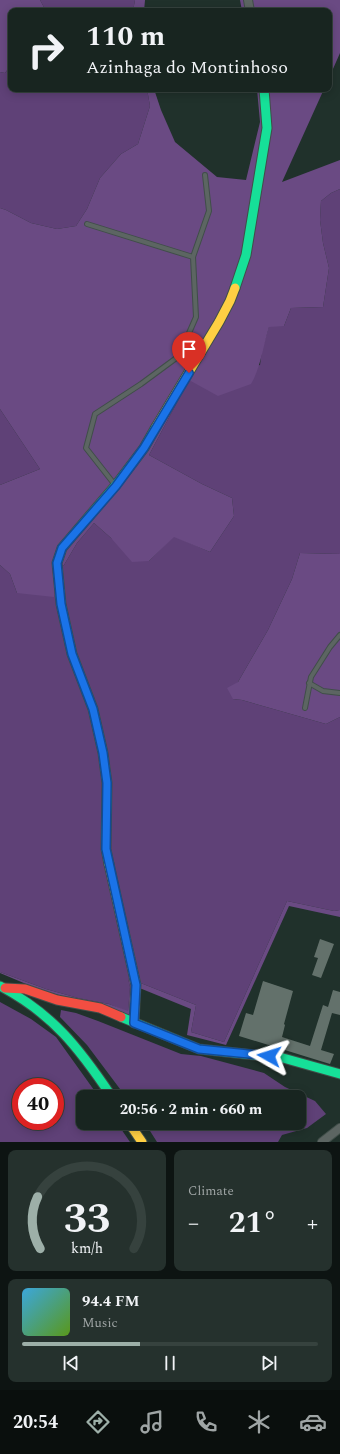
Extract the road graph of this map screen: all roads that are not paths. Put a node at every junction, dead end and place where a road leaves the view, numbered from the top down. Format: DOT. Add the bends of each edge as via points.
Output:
graph roads {
  1 [pos="264,92"];
  2 [pos="204,175"];
  3 [pos="87,224"];
  4 [pos="193,257"];
  5 [pos="116,486"];
  6 [pos="340,635"];
  7 [pos="309,683"];
  8 [pos="340,693"];
  9 [pos="305,708"];
  10 [pos="2,987"];
  11 [pos="134,1023"];
  12 [pos="340,1074"];
  13 [pos="107,1090"];
  14 [pos="340,1128"];
  15 [pos="134,1130"];
  16 [pos="142,1142"];
  17 [pos="322,1142"];
  1 -- 5 [label="street" via="267,128 246,255 230,300 144,448"];
  2 -- 4 [label="lane" via="209,210"];
  3 -- 4 [label="lane"];
  4 -- 5 [label="lane" via="196,317 179,356 95,414 86,448"];
  5 -- 11 [label="street" via="62,548 57,563 61,604 72,654 93,709 103,753 107,783 106,849 136,985"];
  6 -- 7 [label="lane" via="316,668"];
  7 -- 8 [label="lane" via="323,691"];
  7 -- 9 [label="lane"];
  10 -- 11 [label="street" via="25,989 57,1000 100,1008"];
  10 -- 13 [label="street" via="35,1006 54,1022 80,1052"];
  11 -- 12 [label="street" via="199,1049 283,1058"];
  14 -- 17 [label="street"];
  15 -- 16 [label="street"];
}
